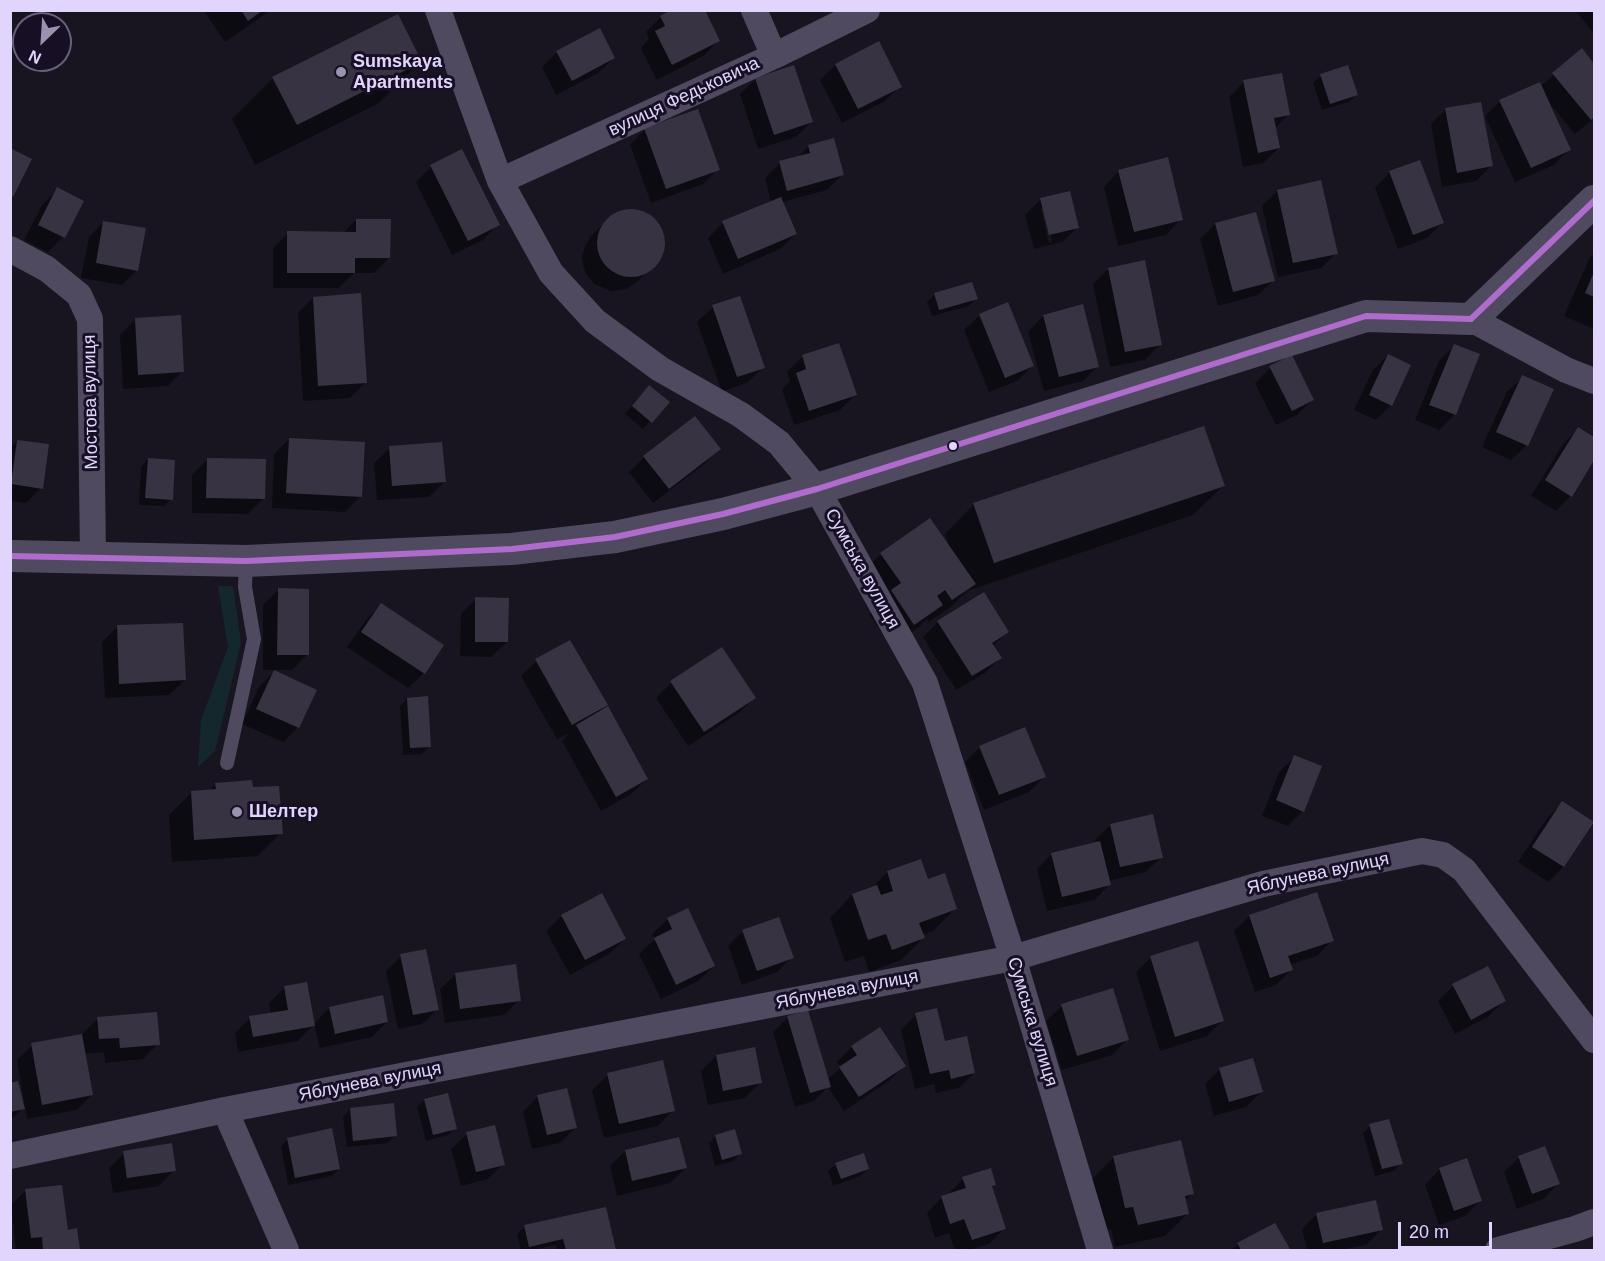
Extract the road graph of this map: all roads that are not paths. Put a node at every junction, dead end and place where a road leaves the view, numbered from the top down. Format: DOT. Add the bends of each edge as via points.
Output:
graph roads {
  1 [pos="438,10"];
  2 [pos="754,10"];
  3 [pos="867,10"];
  4 [pos="774,56"];
  5 [pos="500,181"];
  6 [pos="1594,201"];
  7 [pos="10,249"];
  8 [pos="1471,320"];
  9 [pos="1594,381"];
  10 [pos="817,489"];
  11 [pos="10,556"];
  12 [pos="93,558"];
  13 [pos="246,561"];
  14 [pos="227,763"];
  15 [pos="1013,958"];
  16 [pos="1594,1040"];
  17 [pos="225,1110"];
  18 [pos="10,1156"];
  19 [pos="1594,1222"];
  20 [pos="286,1251"];
  21 [pos="1100,1251"];
  22 [pos="1498,1251"];
  1 -- 5 [label="street, Сумська вулиця"];
  2 -- 4 [label="street"];
  3 -- 4 [label="street, вулиця Федьковича"];
  4 -- 5 [label="street, вулиця Федьковича"];
  5 -- 10 [label="street, Сумська вулиця" via="552,273 595,321 660,369 741,415 779,443"];
  6 -- 8 [label="street"];
  7 -- 12 [label="street, Мостова вулиця" via="47,269 79,295 90,319"];
  8 -- 9 [label="street"];
  8 -- 10 [label="street" via="1366,316"];
  10 -- 13 [label="street" via="615,537 512,549"];
  10 -- 15 [label="street, Сумська вулиця" via="925,683"];
  11 -- 12 [label="street"];
  12 -- 13 [label="street"];
  13 -- 14 [label="lane" via="245,587 254,639"];
  15 -- 16 [label="street, Яблунева вулиця" via="1263,885 1422,851 1443,855 1464,870"];
  15 -- 17 [label="street, Яблунева вулиця"];
  15 -- 21 [label="street, Сумська вулиця"];
  17 -- 18 [label="street, Яблунева вулиця"];
  17 -- 20 [label="street"];
  19 -- 22 [label="street"];
}
